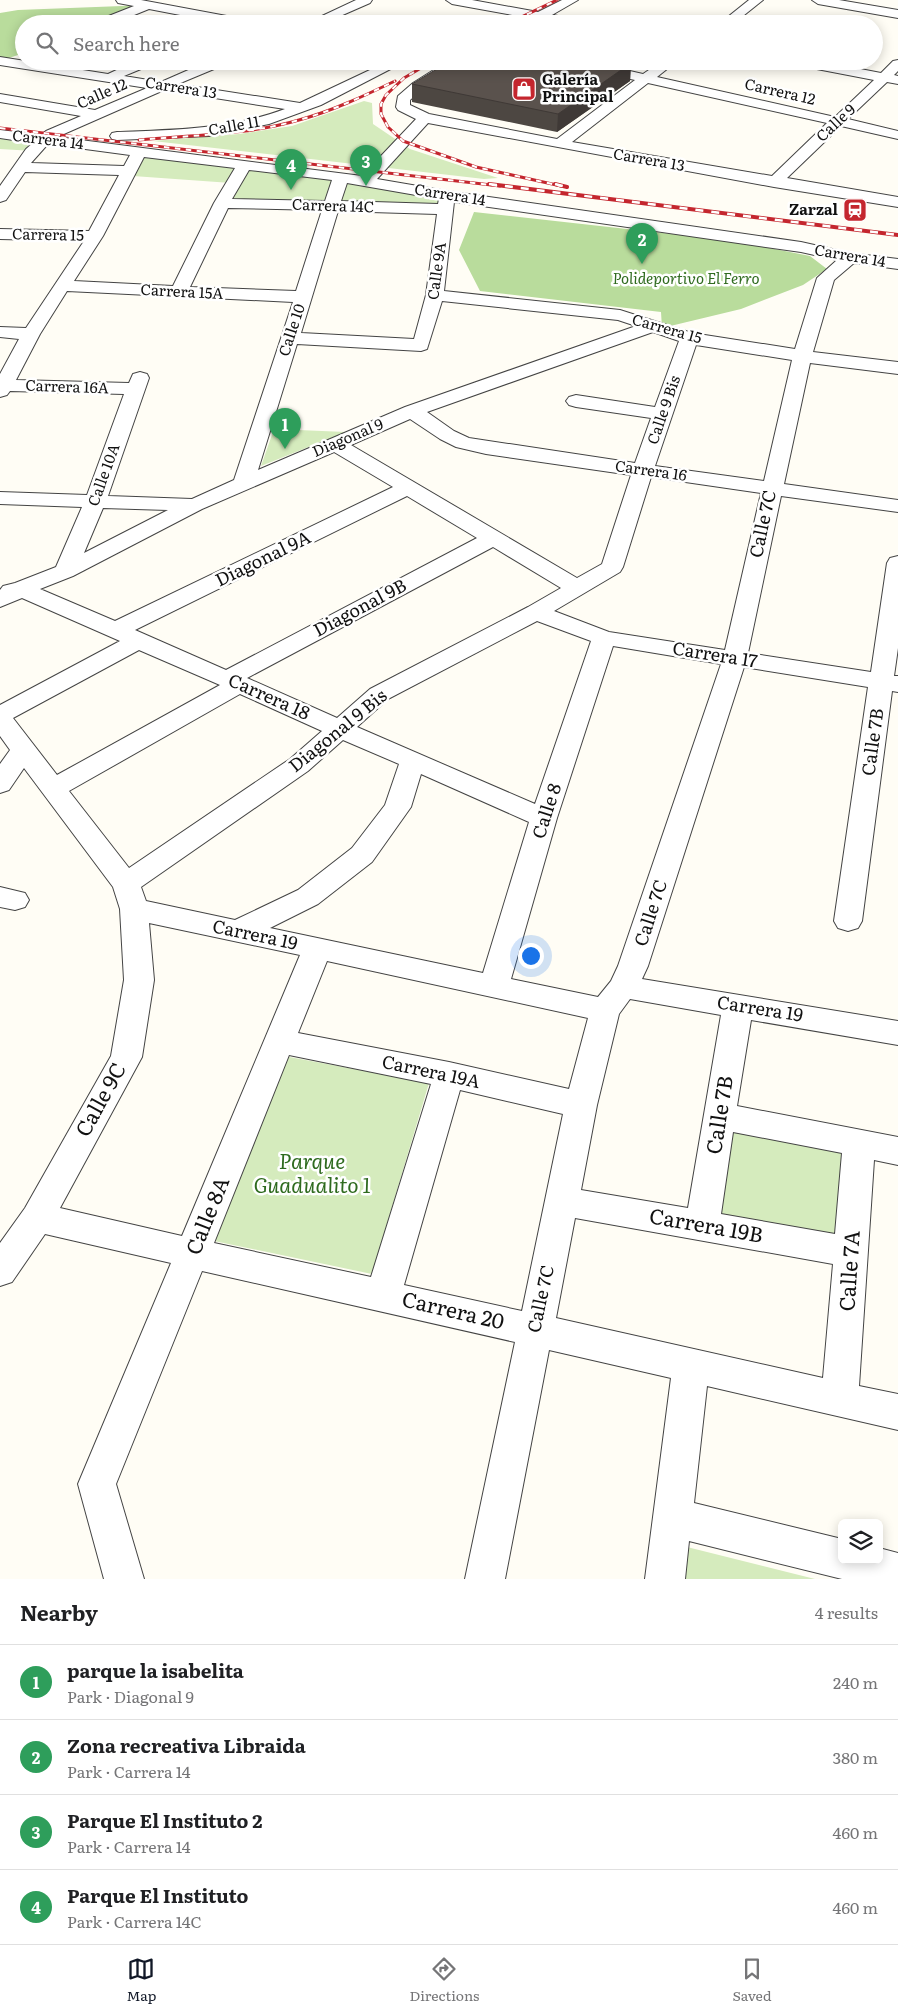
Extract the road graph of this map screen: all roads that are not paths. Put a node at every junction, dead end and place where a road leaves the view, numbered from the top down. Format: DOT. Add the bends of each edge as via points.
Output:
graph roads {
  1 [pos="122,0"];
  2 [pos="162,0"];
  3 [pos="366,0"];
  4 [pos="452,0"];
  5 [pos="572,0"];
  6 [pos="757,0"];
  7 [pos="818,0"];
  8 [pos="148,5"];
  9 [pos="515,12"];
  10 [pos="898,14"];
  11 [pos="123,15"];
  12 [pos="201,15"];
  13 [pos="331,15"];
  14 [pos="508,15"];
  15 [pos="533,15"];
  16 [pos="541,15"];
  17 [pos="737,15"];
  18 [pos="15,56"];
  19 [pos="1,61"];
  20 [pos="15,63"];
  21 [pos="898,64"];
  22 [pos="63,70"];
  23 [pos="127,70"];
  24 [pos="200,70"];
  25 [pos="381,70"];
  26 [pos="444,70"];
  27 [pos="609,70"];
  28 [pos="658,70"];
  29 [pos="844,70"];
  30 [pos="111,77"];
  31 [pos="646,78"];
  32 [pos="892,79"];
  33 [pos="164,85"];
  34 [pos="0,98"];
  35 [pos="302,108"];
  36 [pos="95,114"];
  37 [pos="425,118"];
  38 [pos="838,122"];
  39 [pos="0,134"];
  40 [pos="50,135"];
  41 [pos="898,135"];
  42 [pos="560,144"];
  43 [pos="16,151"];
  44 [pos="31,152"];
  45 [pos="139,152"];
  46 [pos="244,164"];
  47 [pos="20,167"];
  48 [pos="129,171"];
  49 [pos="341,176"];
  50 [pos="366,181"];
  51 [pos="774,182"];
  52 [pos="0,197"];
  53 [pos="446,202"];
  54 [pos="898,202"];
  55 [pos="222,203"];
  56 [pos="331,206"];
  57 [pos="0,234"];
  58 [pos="95,236"];
  59 [pos="850,258"];
  60 [pos="898,264"];
  61 [pos="62,286"];
  62 [pos="179,292"];
  63 [pos="435,295"];
  64 [pos="302,297"];
  65 [pos="653,326"];
  66 [pos="0,332"];
  67 [pos="31,334"];
  68 [pos="289,338"];
  69 [pos="689,338"];
  70 [pos="802,356"];
  71 [pos="898,368"];
  72 [pos="137,383"];
  73 [pos="1,387"];
  74 [pos="576,401"];
  75 [pos="412,411"];
  76 [pos="662,414"];
  77 [pos="335,444"];
  78 [pos="643,470"];
  79 [pos="244,483"];
  80 [pos="409,488"];
  81 [pos="771,488"];
  82 [pos="0,498"];
  83 [pos="95,502"];
  84 [pos="194,505"];
  85 [pos="898,506"];
  86 [pos="493,538"];
  87 [pos="898,562"];
  88 [pos="612,568"];
  89 [pos="65,571"];
  90 [pos="578,588"];
  91 [pos="11,591"];
  92 [pos="0,600"];
  93 [pos="536,612"];
  94 [pos="116,630"];
  95 [pos="604,638"];
  96 [pos="139,640"];
  97 [pos="734,658"];
  98 [pos="234,682"];
  99 [pos="890,683"];
  100 [pos="0,717"];
  101 [pos="340,729"];
  102 [pos="23,750"];
  103 [pos="412,760"];
  104 [pos="0,784"];
  105 [pos="53,788"];
  106 [pos="544,818"];
  107 [pos="130,896"];
  108 [pos="848,922"];
  109 [pos="238,931"];
  110 [pos="318,948"];
  111 [pos="494,986"];
  112 [pos="622,987"];
  113 [pos="738,1005"];
  114 [pos="605,1010"];
  115 [pos="898,1033"];
  116 [pos="280,1042"];
  117 [pos="449,1075"];
  118 [pos="581,1105"];
  119 [pos="720,1116"];
  120 [pos="859,1143"];
  121 [pos="898,1151"];
  122 [pos="562,1201"];
  123 [pos="37,1218"];
  124 [pos="702,1225"];
  125 [pos="851,1252"];
  126 [pos="192,1253"];
  127 [pos="0,1271"];
  128 [pos="383,1295"];
  129 [pos="535,1330"];
  130 [pos="691,1364"];
  131 [pos="840,1398"];
  132 [pos="898,1412"];
  133 [pos="673,1517"];
  134 [pos="838,1563"];
  135 [pos="841,1564"];
  136 [pos="898,1573"];
  137 [pos="124,1579"];
  138 [pos="485,1579"];
  139 [pos="665,1579"];
  1 -- 8 [label="street"];
  2 -- 8 [label="street"];
  3 -- 13 [label="street"];
  4 -- 9 [label="street"];
  5 -- 16 [label="street"];
  6 -- 17 [label="street"];
  7 -- 10 [label="street"];
  8 -- 11 [label="street"];
  8 -- 12 [label="street"];
  9 -- 14 [label="street"];
  9 -- 15 [label="street"];
  18 -- 19 [label="street"];
  19 -- 20 [label="street, Carrera 13"];
  21 -- 32 [label="street, Calle 9"];
  22 -- 30 [label="street, Carrera 13"];
  23 -- 30 [label="street"];
  24 -- 33 [label="street, Calle 12"];
  25 -- 35 [label="street, Calle 11"];
  26 -- 37 [label="street, Carrera 13" via="403,99 404,107"];
  27 -- 31 [label="street, Carrera 12"];
  28 -- 31 [label="street"];
  29 -- 32 [label="street"];
  30 -- 33 [label="street, Carrera 13"];
  31 -- 38 [label="street, Carrera 12"];
  31 -- 42 [label="street"];
  32 -- 38 [label="street, Calle 9"];
  33 -- 35 [label="street, Carrera 13"];
  33 -- 36 [label="street, Calle 12"];
  34 -- 36 [label="street"];
  35 -- 40 [label="street, Calle 11" via="246,125 207,131 115,136"];
  36 -- 40 [label="street, Calle 12"];
  37 -- 42 [label="street, Carrera 13"];
  37 -- 50 [label="street"];
  38 -- 41 [label="street, Carrera 12"];
  38 -- 51 [label="street, Calle 9"];
  39 -- 40 [label="street, Carrera 14"];
  40 -- 44 [label="street"];
  40 -- 45 [label="street, Carrera 14"];
  42 -- 51 [label="street, Carrera 13"];
  43 -- 44 [label="street"];
  44 -- 47 [label="street"];
  45 -- 46 [label="street, Carrera 14"];
  45 -- 48 [label="street"];
  46 -- 49 [label="street, Carrera 14"];
  46 -- 55 [label="street"];
  47 -- 48 [label="street"];
  47 -- 52 [label="street"];
  48 -- 58 [label="street"];
  49 -- 50 [label="street, Carrera 14"];
  49 -- 56 [label="street, Calle 10"];
  50 -- 53 [label="street, Carrera 14"];
  51 -- 54 [label="street, Carrera 13"];
  53 -- 56 [label="street, Carrera 14C"];
  53 -- 59 [label="street, Carrera 14" via="801,247"];
  53 -- 63 [label="street, Calle 9A"];
  55 -- 56 [label="street, Carrera 14C"];
  55 -- 62 [label="street"];
  56 -- 64 [label="street, Calle 10"];
  57 -- 58 [label="street, Carrera 15"];
  58 -- 61 [label="street"];
  59 -- 60 [label="street, Carrera 14"];
  59 -- 70 [label="street, Calle 7C" via="826,278"];
  61 -- 62 [label="street, Carrera 15A"];
  61 -- 67 [label="street"];
  62 -- 64 [label="street, Carrera 15A"];
  63 -- 65 [label="street, Carrera 15" via="620,315"];
  63 -- 68 [label="street, Calle 9A" via="421,345"];
  64 -- 68 [label="street, Calle 10"];
  65 -- 69 [label="street, Carrera 15"];
  65 -- 75 [label="street, Diagonal 9"];
  66 -- 67 [label="street"];
  67 -- 73 [label="street"];
  68 -- 79 [label="street, Calle 10"];
  69 -- 70 [label="street, Carrera 15"];
  69 -- 76 [label="street, Calle 9 Bis"];
  70 -- 71 [label="street, Carrera 15"];
  70 -- 81 [label="street, Calle 7C"];
  72 -- 73 [label="street, Carrera 16A"];
  72 -- 83 [label="street, Calle 10A"];
  74 -- 76 [label="street"];
  75 -- 77 [label="street, Diagonal 9"];
  75 -- 78 [label="street, Carrera 16" via="446,435 486,448"];
  76 -- 78 [label="street, Calle 9 Bis"];
  77 -- 79 [label="street, Diagonal 9"];
  77 -- 80 [label="street"];
  78 -- 81 [label="street, Carrera 16"];
  78 -- 88 [label="street, Calle 9 Bis"];
  79 -- 84 [label="street, Diagonal 9"];
  80 -- 86 [label="street"];
  80 -- 94 [label="street, Diagonal 9A"];
  81 -- 85 [label="street, Carrera 16"];
  81 -- 97 [label="street, Calle 7C"];
  82 -- 83 [label="street"];
  83 -- 84 [label="street"];
  83 -- 89 [label="street, Calle 10A"];
  84 -- 89 [label="street, Diagonal 9"];
  86 -- 90 [label="street"];
  86 -- 98 [label="street, Diagonal 9B"];
  87 -- 99 [label="street, Calle 7B"];
  88 -- 90 [label="street, Diagonal 9 Bis"];
  89 -- 91 [label="street, Diagonal 9"];
  90 -- 93 [label="street, Diagonal 9 Bis"];
  91 -- 92 [label="street, Diagonal 9"];
  91 -- 94 [label="street, Carrera 18"];
  93 -- 95 [label="street, Carrera 17"];
  93 -- 101 [label="street, Diagonal 9 Bis" via="379,694"];
  94 -- 96 [label="street, Carrera 18"];
  95 -- 97 [label="street, Carrera 17"];
  95 -- 106 [label="street, Calle 8"];
  96 -- 98 [label="street, Carrera 18"];
  96 -- 100 [label="street"];
  97 -- 99 [label="street, Carrera 17"];
  97 -- 112 [label="street, Calle 7C" via="633,966"];
  98 -- 101 [label="street, Carrera 18"];
  98 -- 105 [label="street, Diagonal 9B"];
  99 -- 108 [label="street, Calle 7B"];
  100 -- 102 [label="street"];
  101 -- 103 [label="street, Carrera 18"];
  101 -- 107 [label="street, Diagonal 9 Bis"];
  102 -- 104 [label="street"];
  102 -- 105 [label="street"];
  103 -- 106 [label="street, Carrera 18"];
  103 -- 109 [label="street" via="398,807 362,855 308,897"];
  105 -- 107 [label="street"];
  106 -- 111 [label="street, Calle 8"];
  107 -- 109 [label="street, Carrera 19"];
  107 -- 123 [label="street, Calle 9C" via="140,980 126,1057"];
  109 -- 110 [label="street, Carrera 19"];
  110 -- 111 [label="street, Carrera 19"];
  110 -- 116 [label="street, Calle 8A"];
  111 -- 114 [label="street, Carrera 19"];
  112 -- 113 [label="street, Carrera 19"];
  112 -- 114 [label="street, Calle 7C"];
  113 -- 115 [label="street, Carrera 19"];
  113 -- 119 [label="street, Calle 7B"];
  114 -- 118 [label="street, Calle 7C"];
  116 -- 117 [label="street, Carrera 19A"];
  116 -- 126 [label="street, Calle 8A"];
  117 -- 118 [label="street, Carrera 19A"];
  117 -- 128 [label="street"];
  118 -- 122 [label="street, Calle 7C"];
  119 -- 120 [label="street"];
  119 -- 124 [label="street, Calle 7B"];
  120 -- 121 [label="street"];
  120 -- 125 [label="street, Calle 7A"];
  122 -- 124 [label="street, Carrera 19B"];
  122 -- 129 [label="street, Calle 7C"];
  123 -- 126 [label="street, Carrera 20"];
  123 -- 127 [label="street, Calle 9C"];
  124 -- 125 [label="street, Carrera 19B"];
  125 -- 131 [label="street, Calle 7A"];
  126 -- 128 [label="street, Carrera 20"];
  126 -- 137 [label="street, Calle 8A" via="97,1484"];
  128 -- 129 [label="street, Carrera 20"];
  129 -- 130 [label="street, Carrera 20"];
  129 -- 138 [label="street, Calle 7C"];
  130 -- 131 [label="street, Carrera 20"];
  130 -- 133 [label="street"];
  131 -- 132 [label="street, Carrera 20"];
  133 -- 134 [label="street"];
  133 -- 139 [label="street"];
  135 -- 136 [label="street"];
}
